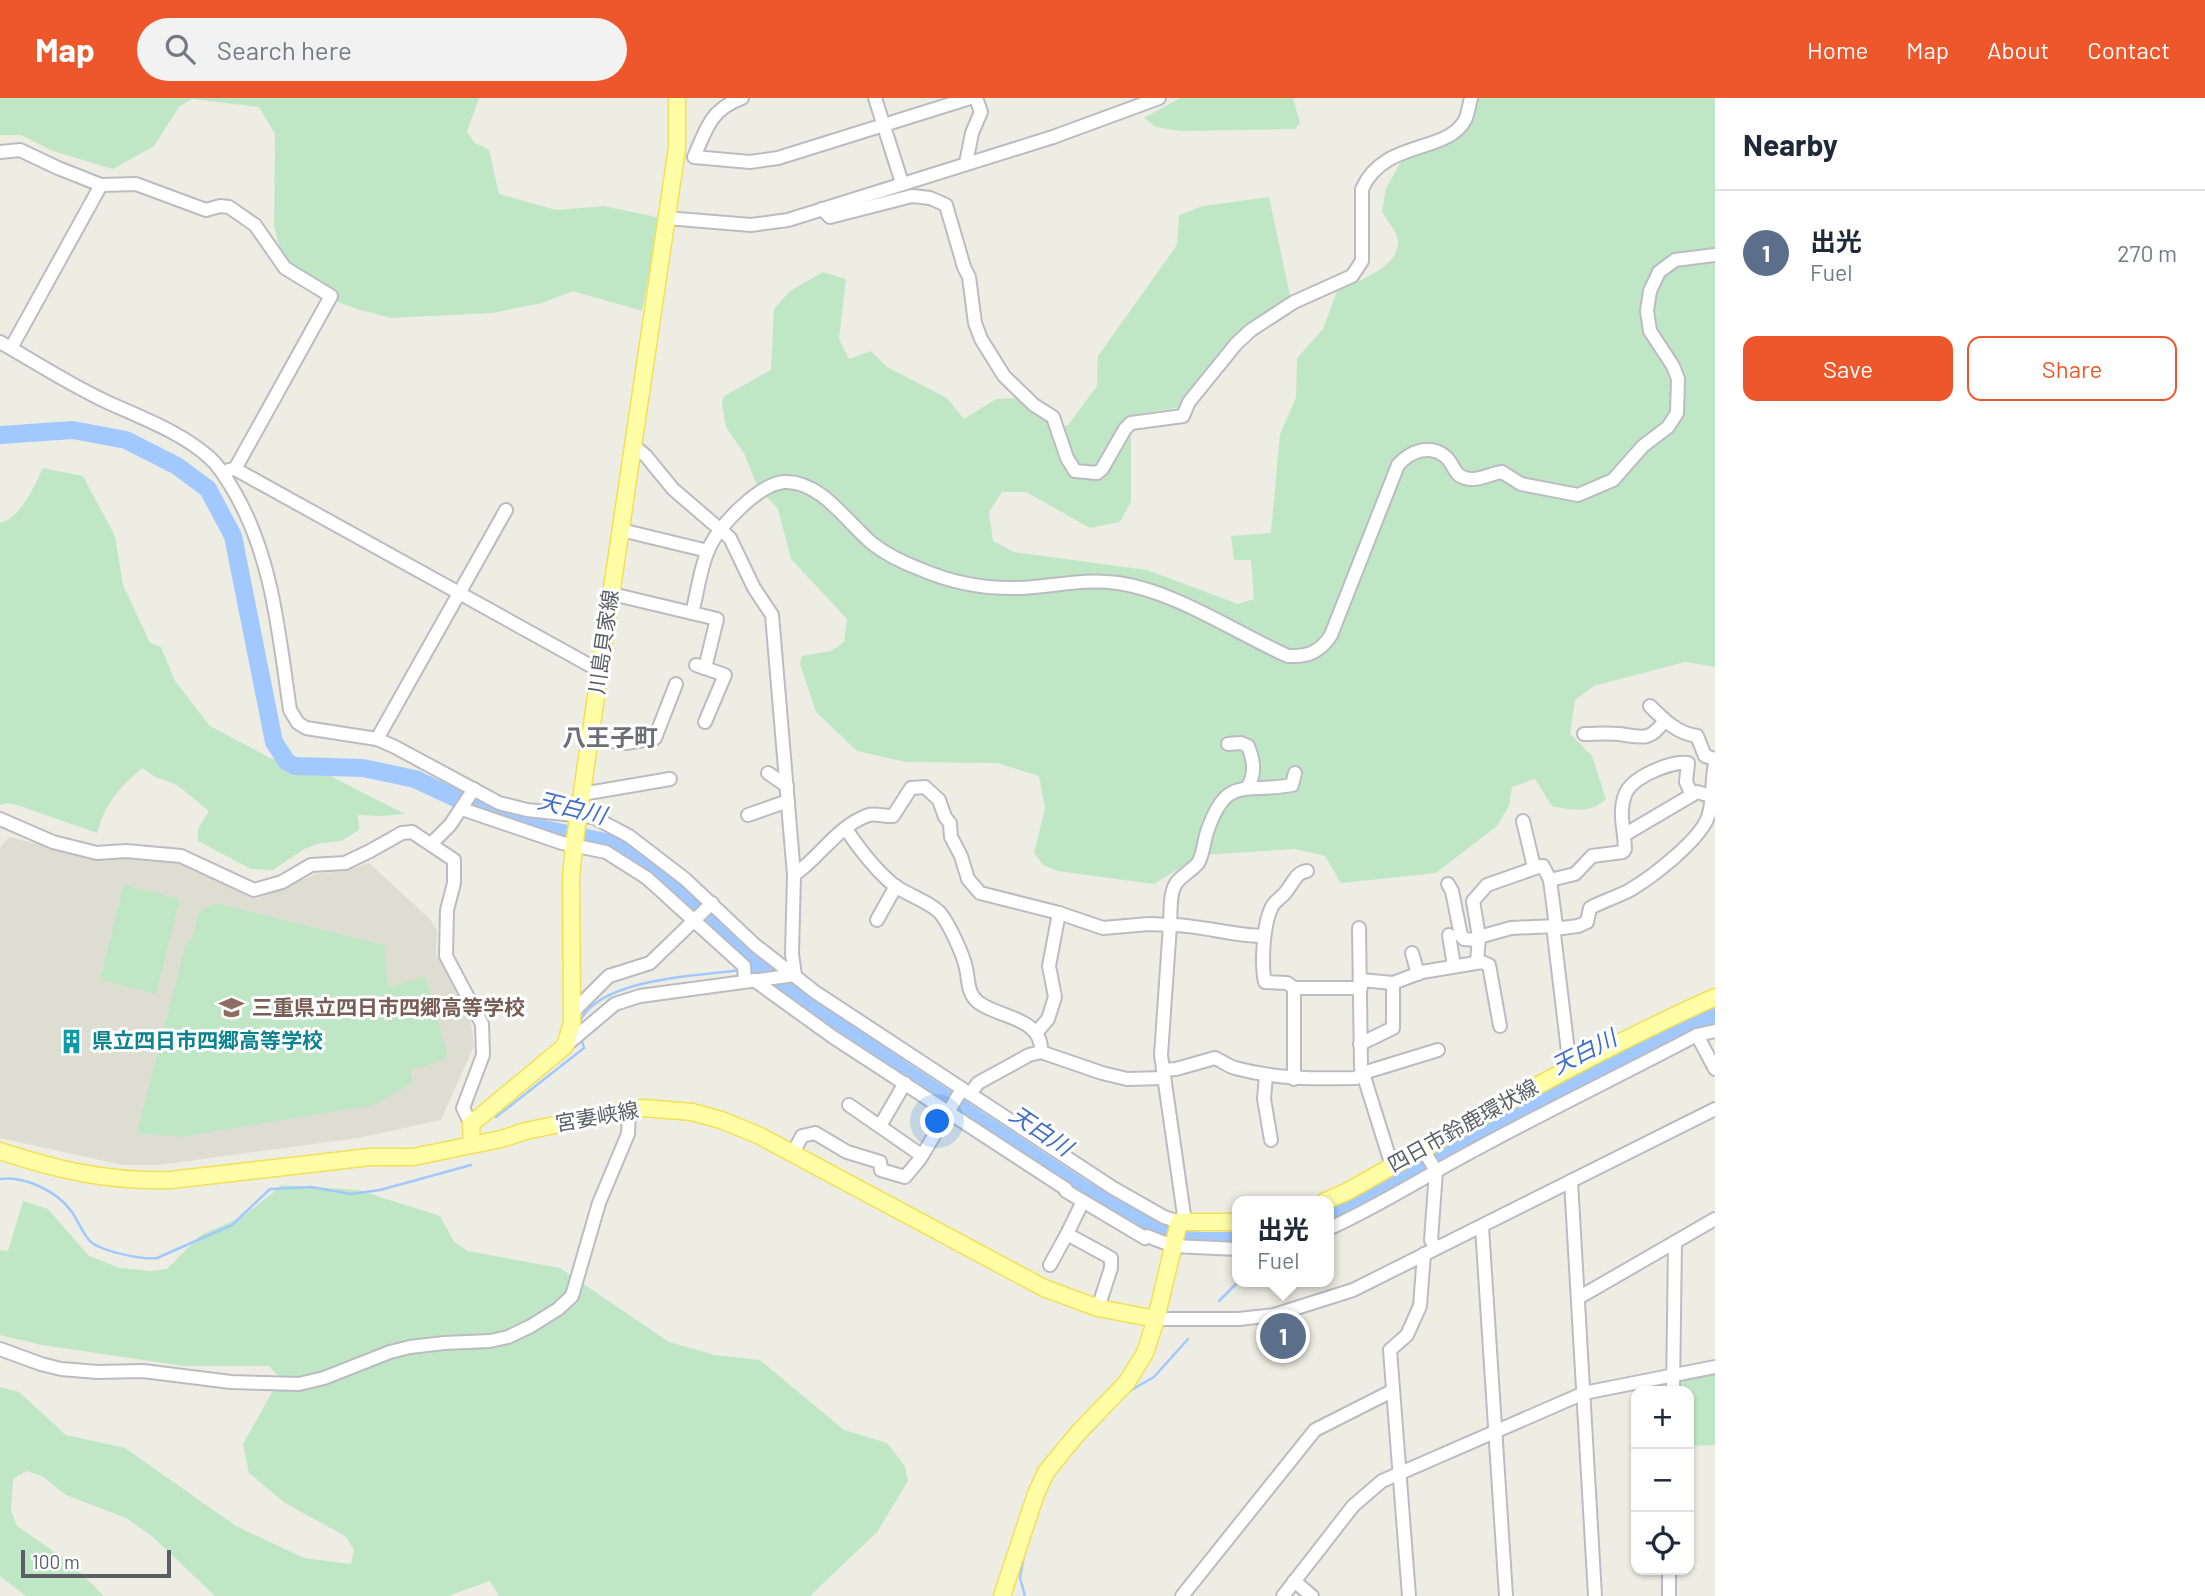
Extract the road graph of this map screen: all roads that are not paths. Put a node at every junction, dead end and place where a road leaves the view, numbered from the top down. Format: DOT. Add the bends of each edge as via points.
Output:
graph roads {
  1 [pos="677,98"];
  2 [pos="741,98"];
  3 [pos="875,98"];
  4 [pos="970,98"];
  5 [pos="976,98"];
  6 [pos="1159,98"];
  7 [pos="1471,98"];
  8 [pos="930,103"];
  9 [pos="884,124"];
  10 [pos="0,152"];
  11 [pos="966,163"];
  12 [pos="902,183"];
  13 [pos="101,185"];
  14 [pos="822,209"];
  15 [pos="666,218"];
  16 [pos="1715,255"];
  17 [pos="6,345"];
  18 [pos="634,446"];
  19 [pos="235,469"];
  20 [pos="221,471"];
  21 [pos="506,510"];
  22 [pos="721,529"];
  23 [pos="621,530"];
  24 [pos="708,551"];
  25 [pos="459,593"];
  26 [pos="612,594"];
  27 [pos="692,613"];
  28 [pos="600,671"];
  29 [pos="676,684"];
  30 [pos="1650,706"];
  31 [pos="1664,721"];
  32 [pos="705,722"];
  33 [pos="1584,734"];
  34 [pos="590,738"];
  35 [pos="376,739"];
  36 [pos="1228,744"];
  37 [pos="1715,762"];
  38 [pos="768,773"];
  39 [pos="1294,773"];
  40 [pos="670,779"];
  41 [pos="787,786"];
  42 [pos="1247,788"];
  43 [pos="474,789"];
  44 [pos="582,794"];
  45 [pos="1692,795"];
  46 [pos="1712,801"];
  47 [pos="788,802"];
  48 [pos="462,809"];
  49 [pos="579,814"];
  50 [pos="748,816"];
  51 [pos="0,818"];
  52 [pos="1523,821"];
  53 [pos="846,829"];
  54 [pos="1625,835"];
  55 [pos="431,844"];
  56 [pos="574,846"];
  57 [pos="1534,867"];
  58 [pos="1307,871"];
  59 [pos="794,874"];
  60 [pos="1550,880"];
  61 [pos="1448,884"];
  62 [pos="896,886"];
  63 [pos="711,904"];
  64 [pos="1059,913"];
  65 [pos="693,920"];
  66 [pos="877,920"];
  67 [pos="1170,925"];
  68 [pos="1359,928"];
  69 [pos="1554,928"];
  70 [pos="1449,935"];
  71 [pos="1264,936"];
  72 [pos="1478,939"];
  73 [pos="1412,953"];
  74 [pos="1477,962"];
  75 [pos="1454,966"];
  76 [pos="1418,974"];
  77 [pos="795,975"];
  78 [pos="747,976"];
  79 [pos="1393,983"];
  80 [pos="1361,984"];
  81 [pos="1294,988"];
  82 [pos="1715,997"];
  83 [pos="572,1013"];
  84 [pos="1500,1026"];
  85 [pos="1715,1031"];
  86 [pos="1036,1033"];
  87 [pos="1697,1035"];
  88 [pos="1360,1044"];
  89 [pos="565,1046"];
  90 [pos="1438,1051"];
  91 [pos="1041,1052"];
  92 [pos="1570,1068"];
  93 [pos="1715,1069"];
  94 [pos="1363,1073"];
  95 [pos="1164,1074"];
  96 [pos="1266,1075"];
  97 [pos="1294,1079"];
  98 [pos="905,1083"];
  99 [pos="964,1092"];
  100 [pos="849,1105"];
  101 [pos="1715,1109"];
  102 [pos="629,1110"];
  103 [pos="948,1111"];
  104 [pos="471,1124"];
  105 [pos="880,1126"];
  106 [pos="1271,1139"];
  107 [pos="472,1144"];
  108 [pos="1423,1149"];
  109 [pos="0,1151"];
  110 [pos="793,1153"];
  111 [pos="921,1154"];
  112 [pos="1392,1166"];
  113 [pos="1436,1171"];
  114 [pos="1571,1181"];
  115 [pos="1334,1196"];
  116 [pos="1083,1201"];
  117 [pos="1715,1219"];
  118 [pos="1182,1222"];
  119 [pos="1232,1222"];
  120 [pos="1334,1226"];
  121 [pos="1482,1227"];
  122 [pos="1067,1234"];
  123 [pos="1675,1242"];
  124 [pos="1174,1245"];
  125 [pos="1436,1248"];
  126 [pos="1232,1249"];
  127 [pos="1424,1254"];
  128 [pos="1050,1265"];
  129 [pos="1578,1298"];
  130 [pos="1098,1308"];
  131 [pos="1156,1320"];
  132 [pos="0,1349"];
  133 [pos="1715,1367"];
  134 [pos="1674,1375"];
  135 [pos="1673,1386"];
  136 [pos="1392,1391"];
  137 [pos="1584,1394"];
  138 [pos="1494,1432"];
  139 [pos="1399,1473"];
  140 [pos="1669,1575"];
  141 [pos="1294,1581"];
  142 [pos="1002,1596"];
  143 [pos="1182,1596"];
  144 [pos="1283,1596"];
  145 [pos="1312,1596"];
  146 [pos="1409,1596"];
  147 [pos="1506,1596"];
  148 [pos="1595,1596"];
  149 [pos="1669,1596"];
  1 -- 15 [label="main road, 川島貝家線" via="677,148"];
  2 -- 9 [label="street" via="714,115 694,157 762,161"];
  3 -- 9 [label="street"];
  4 -- 8 [label="street"];
  5 -- 11 [label="street" via="981,112"];
  6 -- 11 [label="street"];
  7 -- 14 [label="street" via="1465,120 1453,134 1390,157 1364,183 1362,261 1352,276 1294,302 1251,330 1189,402 1183,416 1131,423 1097,473 1075,471 1053,417 1004,376 986,349 975,323 969,277 946,205 912,197 830,217"];
  8 -- 9 [label="street"];
  9 -- 12 [label="street"];
  10 -- 13 [label="street" via="20,150"];
  11 -- 12 [label="street"];
  12 -- 14 [label="street"];
  13 -- 17 [label="street"];
  13 -- 19 [label="street" via="136,184 206,210 229,207 255,225 285,268 331,296"];
  14 -- 15 [label="street" via="751,225"];
  15 -- 18 [label="main road, 川島貝家線"];
  16 -- 22 [label="street" via="1675,260 1660,272 1650,291 1650,331 1678,379 1677,413 1668,427 1643,446 1613,480 1578,495 1521,484 1502,472 1469,480 1434,452 1420,450 1408,455 1398,466 1331,635 1325,645 1301,657 1288,656 1153,592 1122,583 1080,580 1020,588 958,583 890,555 811,488 796,483 769,486"];
  17 -- 20 [label="street" via="180,437"];
  18 -- 22 [label="street" via="673,489"];
  18 -- 23 [label="main road, 川島貝家線"];
  19 -- 20 [label="street"];
  19 -- 25 [label="street"];
  20 -- 35 [label="street" via="251,524 264,564 293,716 311,730"];
  21 -- 25 [label="street"];
  22 -- 24 [label="street"];
  22 -- 41 [label="street" via="736,547 772,615"];
  23 -- 24 [label="street"];
  23 -- 26 [label="main road, 川島貝家線"];
  24 -- 27 [label="street"];
  25 -- 28 [label="street"];
  25 -- 35 [label="street"];
  26 -- 27 [label="street"];
  26 -- 28 [label="main road, 川島貝家線"];
  27 -- 32 [label="street" via="717,619 701,666 725,675"];
  28 -- 34 [label="main road, 川島貝家線"];
  29 -- 34 [label="street" via="655,738 626,743"];
  30 -- 31 [label="street"];
  31 -- 33 [label="street" via="1644,738"];
  31 -- 37 [label="street" via="1697,736 1705,756"];
  34 -- 44 [label="main road, 川島貝家線"];
  35 -- 43 [label="street"];
  36 -- 42 [label="street" via="1248,746 1254,767"];
  37 -- 46 [label="street"];
  38 -- 41 [label="street"];
  39 -- 42 [label="street" via="1292,785"];
  40 -- 44 [label="street"];
  41 -- 47 [label="street"];
  42 -- 67 [label="street" via="1222,798 1199,862 1173,890"];
  43 -- 48 [label="street"];
  43 -- 49 [label="street" via="508,806"];
  44 -- 49 [label="main road, 川島貝家線"];
  45 -- 46 [label="street" via="1697,792"];
  45 -- 54 [label="street"];
  45 -- 54 [label="street" via="1686,782 1688,764 1649,772 1624,796"];
  46 -- 69 [label="street" via="1706,822 1672,859 1629,890 1590,908 1583,925"];
  47 -- 50 [label="street"];
  47 -- 59 [label="street"];
  48 -- 55 [label="street"];
  48 -- 56 [label="street"];
  49 -- 56 [label="main road, 川島貝家線"];
  49 -- 63 [label="street" via="629,836"];
  51 -- 55 [label="street" via="53,842 97,853 181,856 254,890 282,882 311,865 356,859 402,833 412,832"];
  52 -- 57 [label="street"];
  53 -- 59 [label="street"];
  53 -- 62 [label="street" via="873,866"];
  53 -- 64 [label="street" via="870,814 893,816 911,788 929,789 950,823 951,837 975,890"];
  54 -- 60 [label="street" via="1623,852 1592,856 1575,873"];
  55 -- 104 [label="street" via="454,860 446,956 482,1024 483,1055 463,1108"];
  56 -- 65 [label="street" via="606,852 634,868"];
  56 -- 83 [label="main road, 川島貝家線"];
  57 -- 60 [label="street" via="1543,866"];
  57 -- 72 [label="street" via="1487,885 1474,898"];
  58 -- 71 [label="street" via="1298,874 1273,905"];
  59 -- 77 [label="street"];
  60 -- 69 [label="street"];
  61 -- 72 [label="street" via="1461,936"];
  62 -- 66 [label="street"];
  62 -- 86 [label="street" via="940,912 966,967 975,1000"];
  63 -- 65 [label="street"];
  63 -- 77 [label="street"];
  64 -- 67 [label="street" via="1103,928"];
  64 -- 86 [label="street" via="1049,966 1055,997 1048,1019"];
  65 -- 78 [label="street"];
  65 -- 83 [label="street" via="650,963 609,976"];
  67 -- 71 [label="street"];
  67 -- 95 [label="street" via="1161,1043"];
  68 -- 80 [label="street"];
  69 -- 72 [label="street" via="1511,928"];
  69 -- 92 [label="street"];
  70 -- 75 [label="street"];
  71 -- 81 [label="street" via="1265,982"];
  72 -- 74 [label="street"];
  73 -- 76 [label="street"];
  74 -- 75 [label="street"];
  74 -- 84 [label="street" via="1489,965"];
  75 -- 76 [label="street"];
  76 -- 79 [label="street"];
  77 -- 78 [label="street"];
  77 -- 99 [label="street"];
  78 -- 89 [label="street" via="615,1004"];
  78 -- 98 [label="street"];
  79 -- 80 [label="street"];
  79 -- 88 [label="street" via="1393,1028"];
  80 -- 81 [label="street"];
  80 -- 88 [label="street"];
  81 -- 97 [label="street"];
  82 -- 92 [label="main road, 四日市鈴鹿環状線"];
  83 -- 89 [label="main road, 川島貝家線"];
  85 -- 87 [label="street"];
  86 -- 91 [label="street"];
  87 -- 93 [label="street"];
  87 -- 113 [label="street"];
  88 -- 94 [label="street"];
  89 -- 104 [label="main road"];
  90 -- 94 [label="street"];
  91 -- 95 [label="street" via="1127,1079"];
  91 -- 99 [label="street"];
  92 -- 108 [label="main road, 四日市鈴鹿環状線"];
  94 -- 97 [label="street" via="1356,1078"];
  94 -- 112 [label="street"];
  95 -- 96 [label="street" via="1215,1058"];
  95 -- 118 [label="street"];
  96 -- 97 [label="street"];
  96 -- 106 [label="street" via="1264,1099"];
  98 -- 103 [label="street"];
  98 -- 105 [label="street"];
  99 -- 103 [label="street"];
  99 -- 118 [label="street" via="1113,1188"];
  100 -- 105 [label="street"];
  101 -- 114 [label="street"];
  102 -- 107 [label="main road, 宮妻峡線"];
  102 -- 110 [label="main road, 宮妻峡線" via="692,1112 738,1126"];
  102 -- 132 [label="street" via="628,1134 600,1203 572,1296 508,1337 410,1347 299,1384 61,1369"];
  103 -- 111 [label="street"];
  103 -- 116 [label="street"];
  104 -- 107 [label="main road"];
  105 -- 111 [label="street"];
  107 -- 109 [label="main road, 宮妻峡線" via="413,1157 370,1157 139,1181 60,1170"];
  108 -- 112 [label="main road, 四日市鈴鹿環状線"];
  108 -- 113 [label="street"];
  110 -- 111 [label="street" via="802,1136 816,1133 847,1152 880,1162 881,1170 905,1177"];
  110 -- 130 [label="main road, 宮妻峡線" via="1044,1288"];
  112 -- 115 [label="main road, 四日市鈴鹿環状線"];
  113 -- 120 [label="street"];
  113 -- 125 [label="street" via="1431,1240"];
  114 -- 121 [label="street"];
  114 -- 129 [label="street"];
  116 -- 122 [label="street"];
  116 -- 124 [label="street" via="1145,1238"];
  117 -- 123 [label="street"];
  118 -- 119 [label="main road"];
  118 -- 124 [label="main road"];
  121 -- 125 [label="street"];
  121 -- 138 [label="street"];
  122 -- 128 [label="street"];
  122 -- 130 [label="street" via="1111,1258"];
  123 -- 129 [label="street"];
  123 -- 134 [label="street"];
  124 -- 126 [label="street"];
  124 -- 131 [label="main road"];
  125 -- 127 [label="street"];
  127 -- 131 [label="street" via="1353,1290 1274,1315"];
  127 -- 136 [label="street" via="1420,1306 1407,1335 1390,1350"];
  129 -- 137 [label="street"];
  130 -- 131 [label="main road, 宮妻峡線"];
  131 -- 142 [label="main road" via="1145,1353 1127,1382 1046,1472"];
  133 -- 134 [label="street"];
  134 -- 135 [label="street"];
  134 -- 137 [label="street"];
  136 -- 139 [label="street"];
  136 -- 143 [label="street" via="1315,1430"];
  137 -- 138 [label="street"];
  137 -- 148 [label="street"];
  138 -- 139 [label="street"];
  138 -- 147 [label="street"];
  139 -- 141 [label="street" via="1362,1496"];
  139 -- 146 [label="street"];
  140 -- 149 [label="street"];
  141 -- 144 [label="street"];
  141 -- 145 [label="street"];
}
